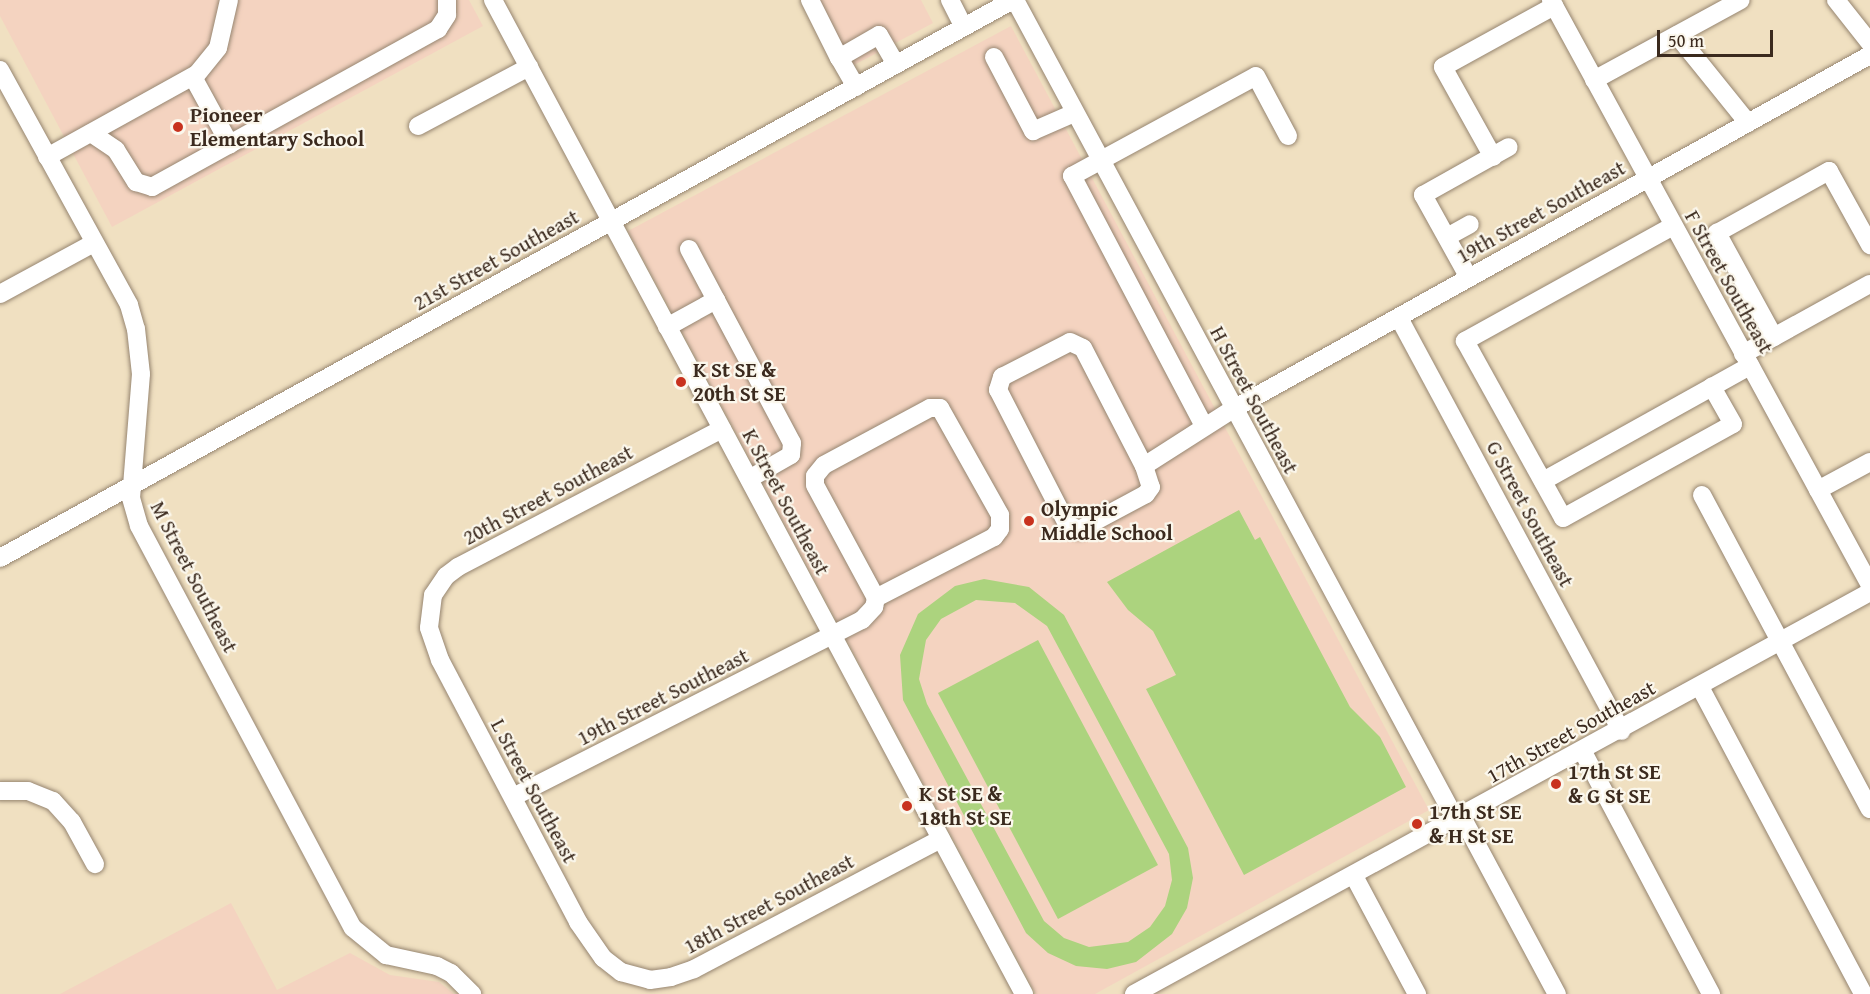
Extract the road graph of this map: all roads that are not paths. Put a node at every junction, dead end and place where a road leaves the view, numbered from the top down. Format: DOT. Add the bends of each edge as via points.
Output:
graph roads {
  1 [pos="229,0"];
  2 [pos="447,0"];
  3 [pos="493,0"];
  4 [pos="810,0"];
  5 [pos="950,0"];
  6 [pos="1014,0"];
  7 [pos="1741,0"];
  8 [pos="1836,0"];
  9 [pos="1553,3"];
  10 [pos="964,27"];
  11 [pos="1677,35"];
  12 [pos="1870,43"];
  13 [pos="1870,55"];
  14 [pos="994,57"];
  15 [pos="839,58"];
  16 [pos="896,64"];
  17 [pos="529,68"];
  18 [pos="0,70"];
  19 [pos="193,77"];
  20 [pos="1594,80"];
  21 [pos="856,87"];
  22 [pos="1074,112"];
  23 [pos="1748,123"];
  24 [pos="418,126"];
  25 [pos="92,133"];
  26 [pos="1288,136"];
  27 [pos="230,145"];
  28 [pos="1509,147"];
  29 [pos="46,157"];
  30 [pos="1492,157"];
  31 [pos="1100,160"];
  32 [pos="1647,179"];
  33 [pos="611,222"];
  34 [pos="1470,224"];
  35 [pos="1673,226"];
  36 [pos="1447,237"];
  37 [pos="94,243"];
  38 [pos="1870,245"];
  39 [pos="689,249"];
  40 [pos="1469,278"];
  41 [pos="1870,284"];
  42 [pos="0,294"];
  43 [pos="716,300"];
  44 [pos="1399,318"];
  45 [pos="667,327"];
  46 [pos="1774,337"];
  47 [pos="1747,360"];
  48 [pos="1712,387"];
  49 [pos="1233,409"];
  50 [pos="1204,426"];
  51 [pos="722,429"];
  52 [pos="1870,462"];
  53 [pos="1144,465"];
  54 [pos="749,479"];
  55 [pos="1543,481"];
  56 [pos="131,488"];
  57 [pos="1818,490"];
  58 [pos="1702,495"];
  59 [pos="0,558"];
  60 [pos="1870,585"];
  61 [pos="1870,592"];
  62 [pos="876,598"];
  63 [pos="429,628"];
  64 [pos="832,636"];
  65 [pos="1782,643"];
  66 [pos="1700,687"];
  67 [pos="1621,731"];
  68 [pos="1583,752"];
  69 [pos="0,791"];
  70 [pos="513,797"];
  71 [pos="1870,809"];
  72 [pos="1459,818"];
  73 [pos="941,839"];
  74 [pos="95,864"];
  75 [pos="1354,876"];
  76 [pos="614,967"];
  77 [pos="1146,991"];
  78 [pos="472,994"];
  79 [pos="1023,994"];
  80 [pos="1417,994"];
  81 [pos="1557,994"];
  82 [pos="1711,994"];
  83 [pos="1863,994"];
  1 -- 19 [label="street" via="218,48"];
  2 -- 27 [label="street" via="447,15 438,29"];
  3 -- 17 [label="street, K Street Southeast"];
  4 -- 15 [label="street"];
  5 -- 10 [label="street"];
  6 -- 10 [label="street, 21st Street Southeast"];
  6 -- 22 [label="street, H Street Southeast"];
  7 -- 11 [label="street"];
  8 -- 12 [label="street"];
  9 -- 20 [label="street, F Street Southeast"];
  9 -- 30 [label="street" via="1443,67"];
  10 -- 16 [label="street, 21st Street Southeast"];
  11 -- 20 [label="street"];
  11 -- 23 [label="street"];
  13 -- 23 [label="street, 19th Street Southeast"];
  14 -- 22 [label="street" via="1033,130"];
  15 -- 16 [label="street" via="879,35"];
  15 -- 21 [label="street"];
  16 -- 21 [label="street, 21st Street Southeast"];
  17 -- 24 [label="street"];
  17 -- 33 [label="street, K Street Southeast"];
  18 -- 29 [label="street, M Street Southeast"];
  19 -- 25 [label="street"];
  19 -- 27 [label="street"];
  20 -- 32 [label="street, F Street Southeast"];
  21 -- 33 [label="street, 21st Street Southeast"];
  22 -- 31 [label="street, H Street Southeast"];
  23 -- 32 [label="street, 19th Street Southeast"];
  25 -- 27 [label="street" via="116,150 133,178 145,187 152,187"];
  25 -- 29 [label="street"];
  26 -- 31 [label="street" via="1256,76"];
  28 -- 30 [label="street"];
  29 -- 37 [label="street, M Street Southeast"];
  30 -- 36 [label="street" via="1423,195"];
  31 -- 49 [label="street, H Street Southeast"];
  31 -- 50 [label="street" via="1072,176"];
  32 -- 35 [label="street, F Street Southeast"];
  32 -- 40 [label="street, 19th Street Southeast"];
  33 -- 45 [label="street, K Street Southeast"];
  33 -- 56 [label="street, 21st Street Southeast"];
  34 -- 36 [label="street"];
  35 -- 47 [label="street, F Street Southeast"];
  35 -- 55 [label="street" via="1466,341"];
  36 -- 40 [label="street"];
  37 -- 42 [label="street"];
  37 -- 56 [label="street, M Street Southeast" via="129,305 136,329 141,374"];
  38 -- 46 [label="street" via="1829,171 1717,233"];
  39 -- 43 [label="street"];
  40 -- 44 [label="street, 19th Street Southeast"];
  41 -- 46 [label="street"];
  43 -- 45 [label="street"];
  43 -- 54 [label="street" via="792,444 791,455"];
  44 -- 49 [label="street, 19th Street Southeast"];
  44 -- 67 [label="street, G Street Southeast"];
  45 -- 51 [label="street, K Street Southeast"];
  46 -- 47 [label="street"];
  47 -- 48 [label="street"];
  47 -- 57 [label="street, F Street Southeast"];
  48 -- 55 [label="street"];
  48 -- 55 [label="street" via="1732,424 1603,496 1563,518"];
  49 -- 50 [label="street, 19th Street Southeast"];
  49 -- 72 [label="street, H Street Southeast"];
  50 -- 53 [label="street, 19th Street Southeast" via="1173,450"];
  51 -- 54 [label="street, K Street Southeast"];
  51 -- 63 [label="street, 20th Street Southeast" via="458,567 433,595"];
  52 -- 57 [label="street"];
  53 -- 53 [label="street" via="1151,487 1146,494 1078,530 1073,529 998,390 1002,376 1077,342"];
  54 -- 64 [label="street, K Street Southeast"];
  56 -- 59 [label="street, 21st Street Southeast"];
  56 -- 78 [label="street, M Street Southeast" via="132,508 139,525 353,928 386,955 437,966 451,973"];
  57 -- 60 [label="street, F Street Southeast"];
  58 -- 65 [label="street"];
  61 -- 65 [label="street, 17th Street Southeast"];
  62 -- 62 [label="street" via="994,537 1000,529 1000,515 940,408 930,408 824,465 815,476 815,485"];
  62 -- 64 [label="street, 19th Street Southeast" via="874,608 862,620"];
  63 -- 70 [label="street, L Street Southeast" via="455,692"];
  64 -- 70 [label="street, 19th Street Southeast"];
  64 -- 73 [label="street, K Street Southeast"];
  65 -- 66 [label="street, 17th Street Southeast"];
  65 -- 71 [label="street"];
  66 -- 67 [label="street, 17th Street Southeast"];
  66 -- 83 [label="street"];
  67 -- 68 [label="street, 17th Street Southeast"];
  68 -- 72 [label="street, 17th Street Southeast"];
  68 -- 82 [label="street"];
  69 -- 74 [label="street" via="28,791 48,797 63,809"];
  70 -- 76 [label="street, L Street Southeast" via="578,922"];
  72 -- 75 [label="street, 17th Street Southeast"];
  72 -- 81 [label="street, H Street Southeast"];
  73 -- 76 [label="street, 18th Street Southeast" via="694,969 650,980"];
  73 -- 79 [label="street, K Street Southeast"];
  75 -- 77 [label="street, 17th Street Southeast"];
  75 -- 80 [label="street"];
}
